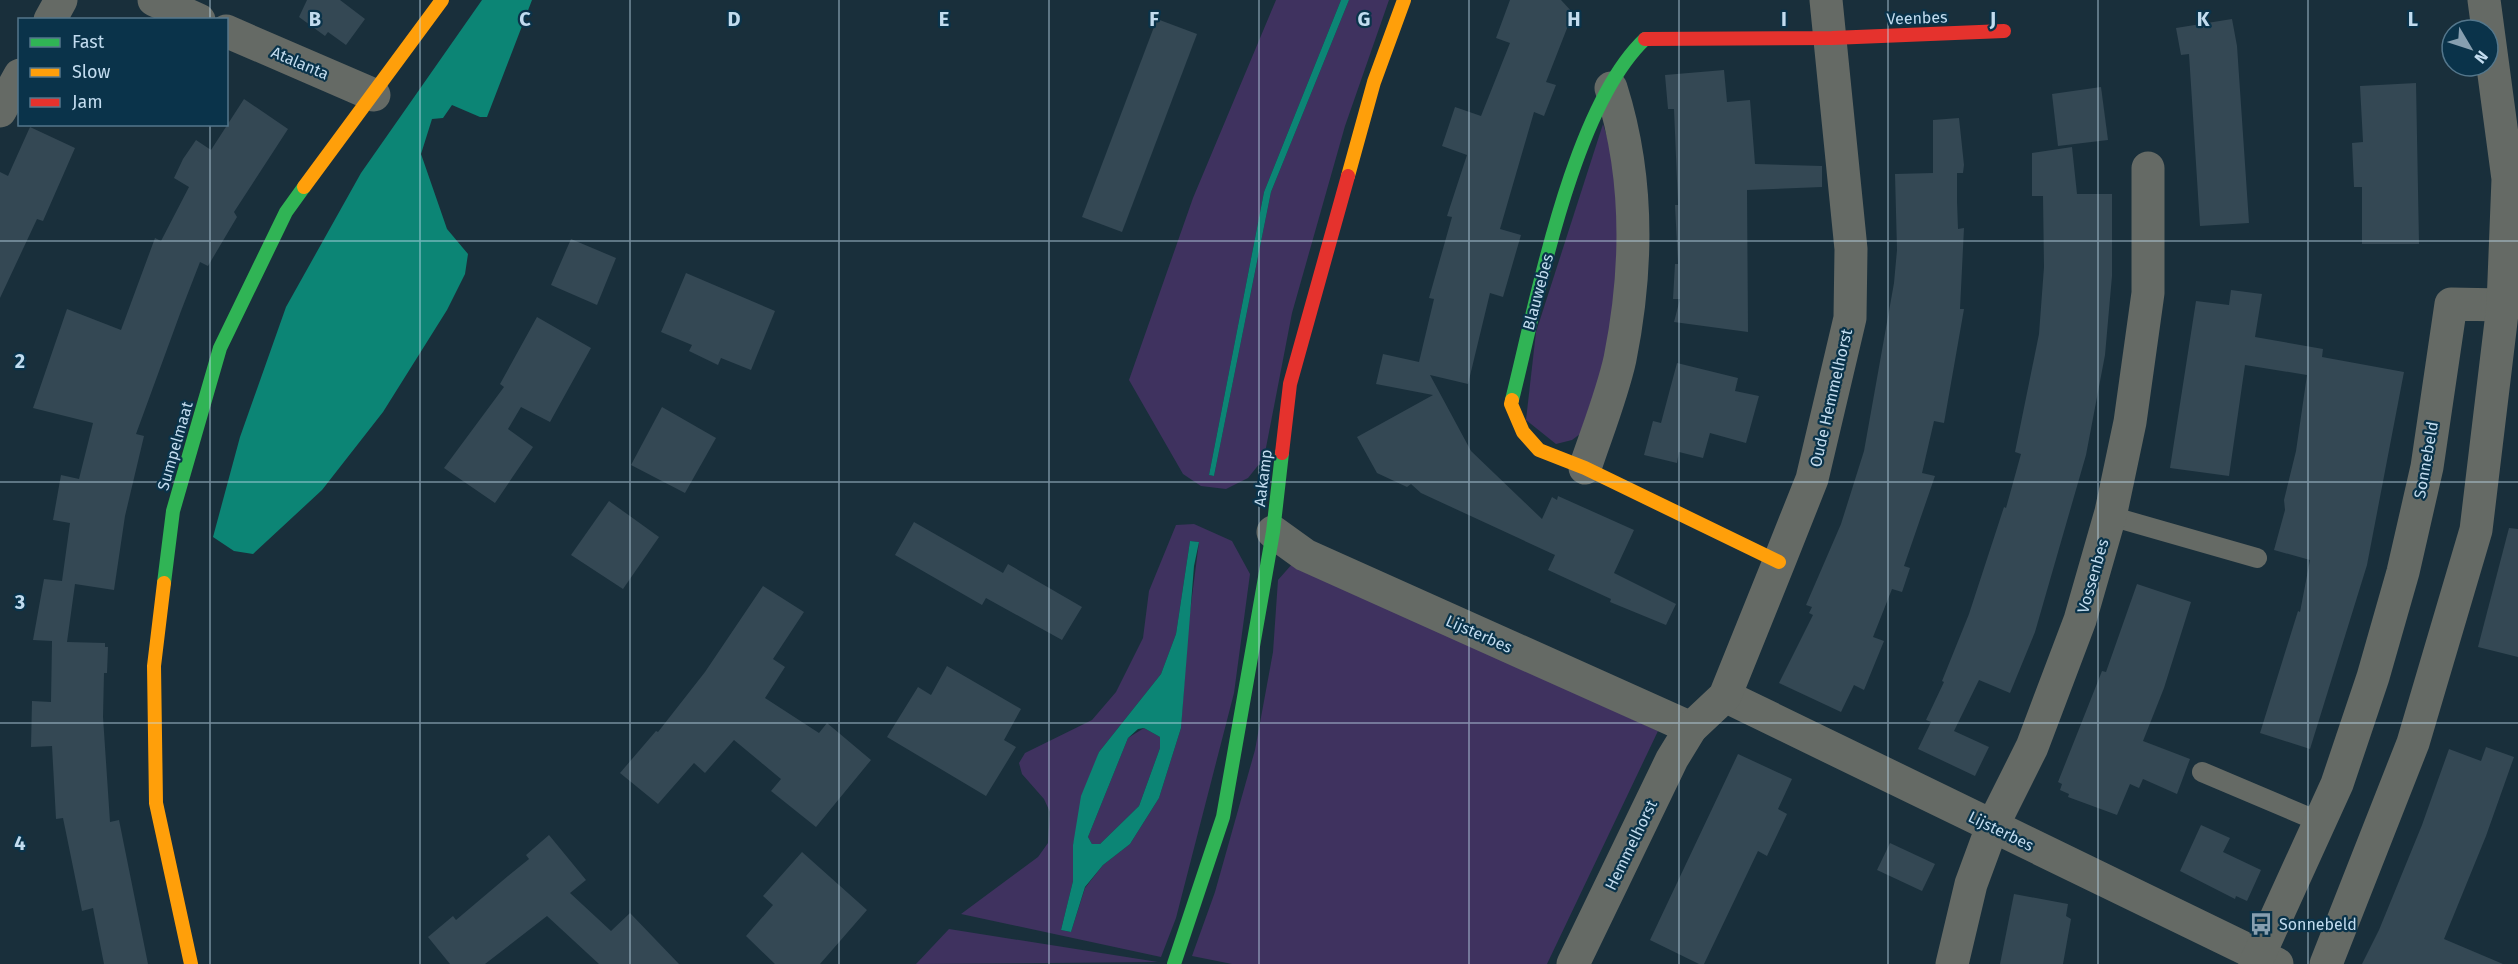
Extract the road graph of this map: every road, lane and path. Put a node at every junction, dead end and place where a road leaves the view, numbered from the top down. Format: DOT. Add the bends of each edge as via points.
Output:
graph roads {
  1 [pos="61,0"];
  2 [pos="154,0"];
  3 [pos="442,0"];
  4 [pos="1404,0"];
  5 [pos="1826,0"];
  6 [pos="2484,0"];
  7 [pos="51,18"];
  8 [pos="194,18"];
  9 [pos="2004,31"];
  10 [pos="228,32"];
  11 [pos="1832,38"];
  12 [pos="18,79"];
  13 [pos="1611,88"];
  14 [pos="374,95"];
  15 [pos="0,111"];
  16 [pos="2148,168"];
  17 [pos="2508,298"];
  18 [pos="1585,468"];
  19 [pos="2110,516"];
  20 [pos="1273,532"];
  21 [pos="2257,558"];
  22 [pos="1779,562"];
  23 [pos="1725,696"];
  24 [pos="1691,728"];
  25 [pos="2202,772"];
  26 [pos="2320,822"];
  27 [pos="1992,827"];
  28 [pos="2264,961"];
  29 [pos="191,964"];
  30 [pos="1174,964"];
  31 [pos="1574,964"];
  32 [pos="1952,964"];
  33 [pos="2326,964"];
  1 -- 7 [label="street"];
  2 -- 8 [label="street"];
  3 -- 14 [label="street, Sumpelmaat"];
  4 -- 20 [label="street, Aakamp" via="1374,82 1290,384"];
  5 -- 11 [label="street, Oude Hemmelhorst"];
  6 -- 17 [label="street" via="2508,179"];
  9 -- 11 [label="street, Veenbes"];
  10 -- 14 [label="street, Atalanta"];
  11 -- 13 [label="street, Blauwebes" via="1645,39 1628,55"];
  11 -- 22 [label="street, Oude Hemmelhorst" via="1851,249 1850,318 1812,479"];
  12 -- 15 [label="street"];
  13 -- 18 [label="street" via="1624,130 1632,186 1632,273 1620,360"];
  13 -- 18 [label="street, Blauwebes" via="1588,128 1552,240 1512,404 1523,432 1539,450"];
  14 -- 29 [label="street, Sumpelmaat" via="286,212 220,348 173,512 154,666 156,803"];
  16 -- 19 [label="street, Vossenbes" via="2148,292 2130,423"];
  17 -- 26 [label="street, Sonnebeld" via="2451,304 2427,468 2403,572 2373,677"];
  17 -- 33 [label="street" via="2476,530 2414,743"];
  18 -- 22 [label="street, Blauwebes"];
  19 -- 21 [label="lane"];
  19 -- 27 [label="street, Vossenbes" via="2080,620 2032,747"];
  20 -- 24 [label="street, Lijsterbes" via="1305,555"];
  20 -- 30 [label="street, Aakamp" via="1223,817"];
  22 -- 23 [label="street, Oude Hemmelhorst"];
  23 -- 24 [label="street, Oude Hemmelhorst"];
  23 -- 27 [label="street, Lijsterbes"];
  24 -- 31 [label="street, Hemmelhorst" via="1672,759"];
  25 -- 26 [label="lane"];
  26 -- 28 [label="street, Sonnebeld"];
  27 -- 28 [label="street, Lijsterbes"];
  27 -- 32 [label="street, Vossenbes" via="1971,884"];
}
